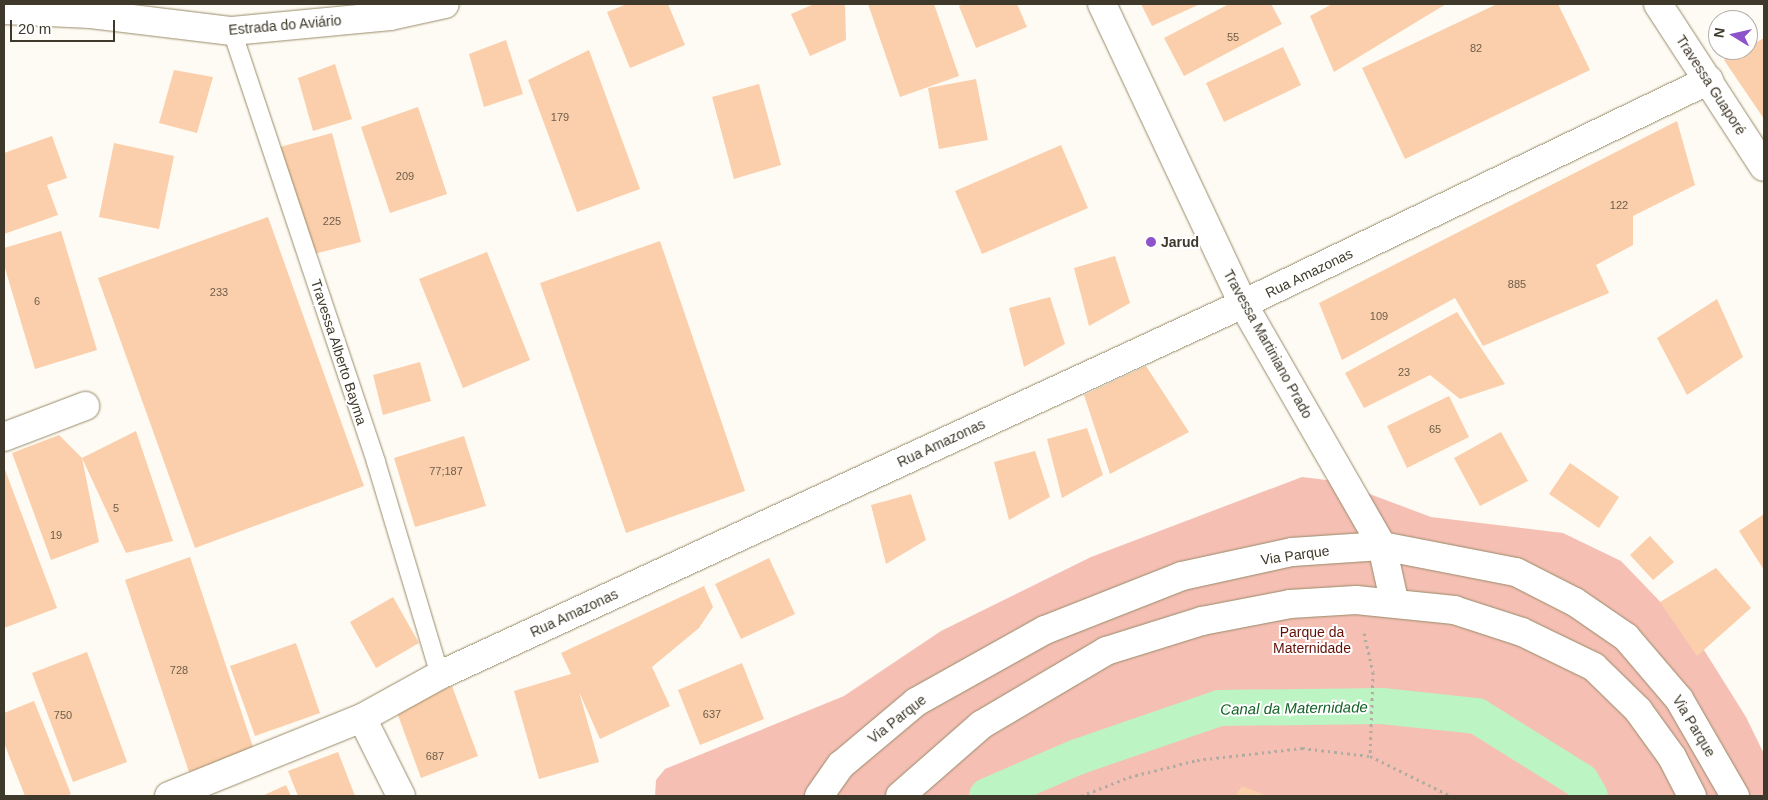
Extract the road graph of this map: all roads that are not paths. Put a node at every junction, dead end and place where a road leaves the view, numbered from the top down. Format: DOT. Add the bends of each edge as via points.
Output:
graph roads {
  1 [pos="445,4"];
  2 [pos="1102,4"];
  3 [pos="1658,4"];
  4 [pos="92,9"];
  5 [pos="4,10"];
  6 [pos="232,31"];
  7 [pos="1709,80"];
  8 [pos="1764,167"];
  9 [pos="1243,304"];
  10 [pos="84,406"];
  11 [pos="4,436"];
  12 [pos="1382,546"];
  13 [pos="1394,600"];
  14 [pos="440,675"];
  15 [pos="362,718"];
  16 [pos="170,796"];
  17 [pos="401,796"];
  18 [pos="819,796"];
  19 [pos="900,796"];
  20 [pos="1692,796"];
  21 [pos="1735,796"];
  1 -- 6 [label="street, Estrada do Aviário" via="390,16"];
  2 -- 9 [label="street, Travessa Martiniano Prado"];
  3 -- 7 [label="street, Travessa Guaporé"];
  4 -- 5 [label="street, Estrada do Aviário"];
  4 -- 6 [label="street, Estrada do Aviário"];
  6 -- 14 [label="lane, Travessa Alberto Bayma" via="376,462"];
  7 -- 8 [label="street, Travessa Guaporé"];
  7 -- 9 [label="street, Rua Amazonas"];
  9 -- 12 [label="street, Travessa Martiniano Prado"];
  9 -- 14 [label="street, Rua Amazonas"];
  10 -- 11 [label="street"];
  12 -- 13 [label="street, Travessa Martiniano Prado"];
  12 -- 18 [label="street, Via Parque" via="1292,552 1182,576 1045,630 916,702 840,764"];
  12 -- 21 [label="street, Via Parque" via="1516,572 1575,602 1626,637 1680,699"];
  13 -- 19 [label="street" via="1290,604 1202,621 1106,651 981,725"];
  13 -- 20 [label="street" via="1454,610 1522,632 1594,667 1638,710 1672,757"];
  14 -- 15 [label="street, Rua Amazonas"];
  15 -- 16 [label="street, Rua Amazonas"];
  15 -- 17 [label="street"];
}
